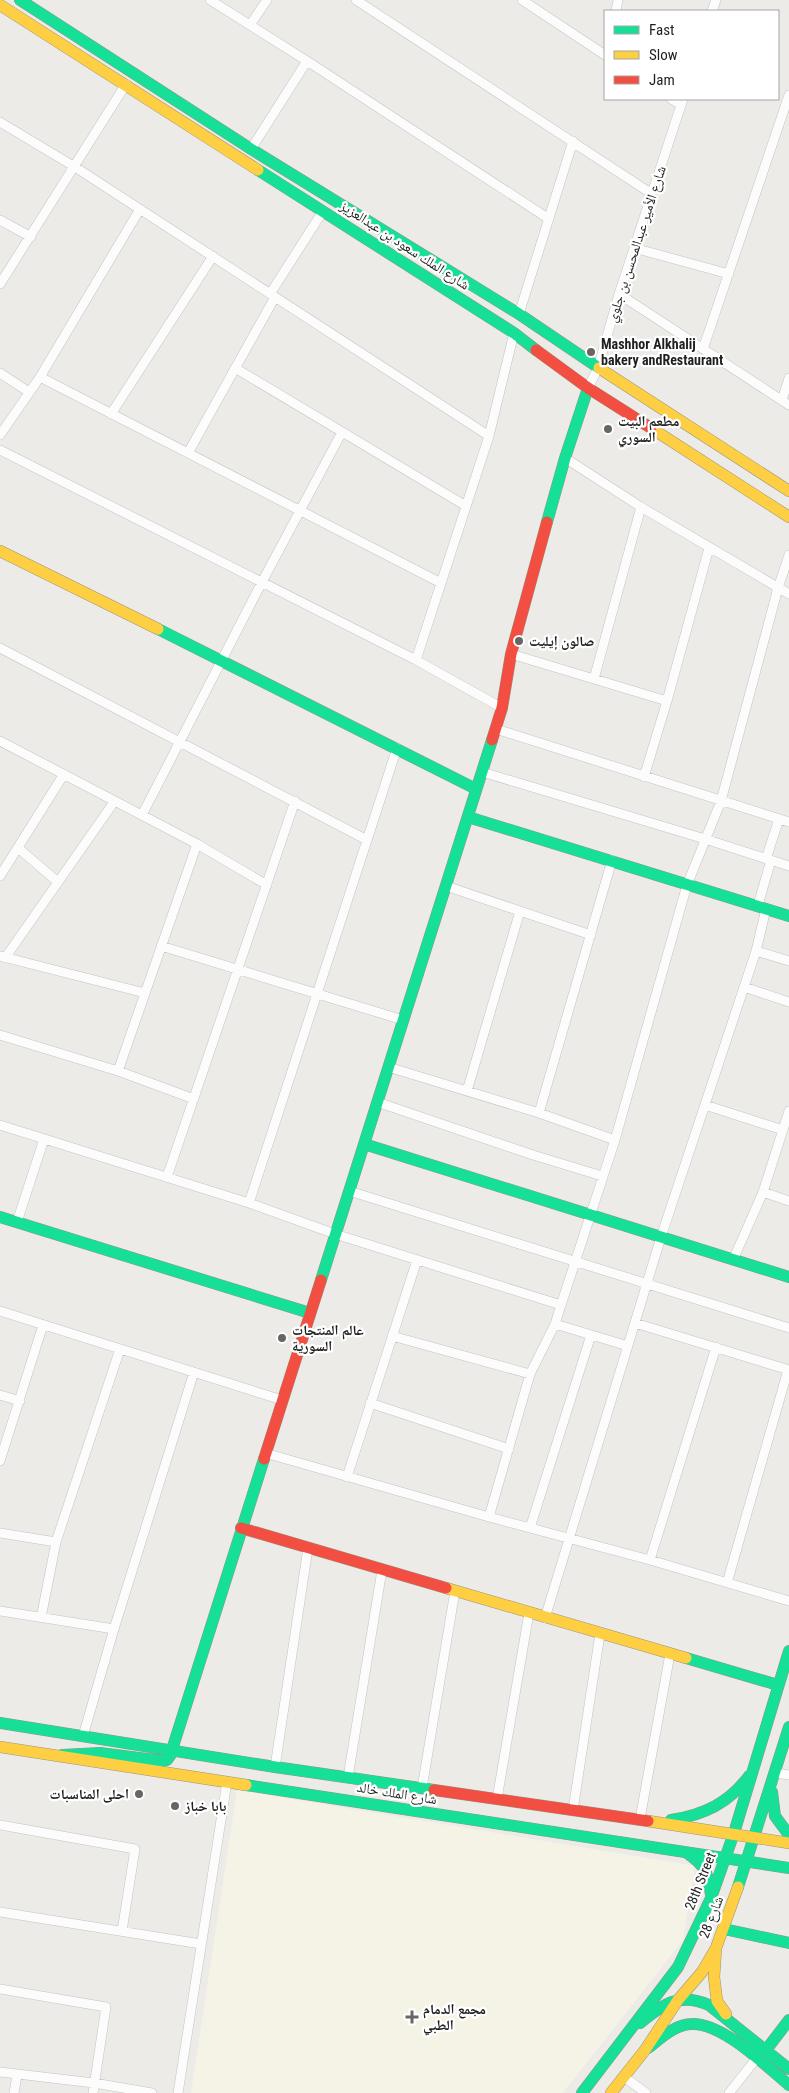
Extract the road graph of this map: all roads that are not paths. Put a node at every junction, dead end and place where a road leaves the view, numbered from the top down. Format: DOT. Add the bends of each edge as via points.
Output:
graph roads {
  1 [pos="20,0"];
  2 [pos="210,0"];
  3 [pos="267,0"];
  4 [pos="356,0"];
  5 [pos="522,0"];
  6 [pos="2,5"];
  7 [pos="250,25"];
  8 [pos="604,53"];
  9 [pos="307,61"];
  10 [pos="126,84"];
  11 [pos="789,95"];
  12 [pos="682,102"];
  13 [pos="0,122"];
  14 [pos="573,141"];
  15 [pos="250,149"];
  16 [pos="74,167"];
  17 [pos="652,194"];
  18 [pos="140,209"];
  19 [pos="323,211"];
  20 [pos="549,219"];
  21 [pos="0,220"];
  22 [pos="31,237"];
  23 [pos="634,248"];
  24 [pos="213,256"];
  25 [pos="728,274"];
  26 [pos="0,284"];
  27 [pos="620,294"];
  28 [pos="273,295"];
  29 [pos="520,314"];
  30 [pos="514,333"];
  31 [pos="704,349"];
  32 [pos="235,368"];
  33 [pos="598,368"];
  34 [pos="0,373"];
  35 [pos="40,377"];
  36 [pos="789,378"];
  37 [pos="588,388"];
  38 [pos="29,392"];
  39 [pos="785,402"];
  40 [pos="111,414"];
  41 [pos="342,432"];
  42 [pos="0,435"];
  43 [pos="489,436"];
  44 [pos="0,450"];
  45 [pos="188,454"];
  46 [pos="566,458"];
  47 [pos="789,491"];
  48 [pos="466,506"];
  49 [pos="641,507"];
  50 [pos="300,511"];
  51 [pos="789,517"];
  52 [pos="709,548"];
  53 [pos="0,551"];
  54 [pos="789,555"];
  55 [pos="262,582"];
  56 [pos="441,584"];
  57 [pos="778,588"];
  58 [pos="789,594"];
  59 [pos="0,648"];
  60 [pos="511,654"];
  61 [pos="416,660"];
  62 [pos="222,661"];
  63 [pos="594,679"];
  64 [pos="667,701"];
  65 [pos="502,708"];
  66 [pos="496,729"];
  67 [pos="0,741"];
  68 [pos="179,741"];
  69 [pos="397,748"];
  70 [pos="482,772"];
  71 [pos="64,774"];
  72 [pos="644,777"];
  73 [pos="476,790"];
  74 [pos="295,801"];
  75 [pos="721,801"];
  76 [pos="114,802"];
  77 [pos="142,815"];
  78 [pos="468,817"];
  79 [pos="779,819"];
  80 [pos="789,822"];
  81 [pos="705,838"];
  82 [pos="367,840"];
  83 [pos="197,844"];
  84 [pos="18,848"];
  85 [pos="612,860"];
  86 [pos="769,860"];
  87 [pos="789,866"];
  88 [pos="0,876"];
  89 [pos="58,882"];
  90 [pos="267,885"];
  91 [pos="687,885"];
  92 [pos="446,886"];
  93 [pos="762,907"];
  94 [pos="520,911"];
  95 [pos="789,916"];
  96 [pos="591,934"];
  97 [pos="161,946"];
  98 [pos="756,951"];
  99 [pos="3,957"];
  100 [pos="789,961"];
  101 [pos="238,970"];
  102 [pos="744,987"];
  103 [pos="145,993"];
  104 [pos="316,994"];
  105 [pos="789,1002"];
  106 [pos="403,1020"];
  107 [pos="0,1035"];
  108 [pos="388,1067"];
  109 [pos="118,1071"];
  110 [pos="467,1091"];
  111 [pos="194,1099"];
  112 [pos="377,1102"];
  113 [pos="705,1105"];
  114 [pos="789,1110"];
  115 [pos="539,1113"];
  116 [pos="0,1125"];
  117 [pos="783,1130"];
  118 [pos="44,1139"];
  119 [pos="615,1140"];
  120 [pos="364,1144"];
  121 [pos="602,1176"];
  122 [pos="167,1178"];
  123 [pos="348,1191"];
  124 [pos="763,1192"];
  125 [pos="789,1201"];
  126 [pos="248,1203"];
  127 [pos="591,1215"];
  128 [pos="0,1217"];
  129 [pos="16,1222"];
  130 [pos="335,1234"];
  131 [pos="661,1237"];
  132 [pos="417,1260"];
  133 [pos="576,1260"];
  134 [pos="733,1260"];
  135 [pos="789,1277"];
  136 [pos="647,1284"];
  137 [pos="561,1305"];
  138 [pos="0,1311"];
  139 [pos="310,1313"];
  140 [pos="635,1323"];
  141 [pos="554,1324"];
  142 [pos="43,1325"];
  143 [pos="789,1328"];
  144 [pos="591,1335"];
  145 [pos="392,1336"];
  146 [pos="628,1346"];
  147 [pos="716,1347"];
  148 [pos="120,1349"];
  149 [pos="789,1370"];
  150 [pos="194,1372"];
  151 [pos="530,1374"];
  152 [pos="0,1395"];
  153 [pos="282,1400"];
  154 [pos="20,1401"];
  155 [pos="370,1403"];
  156 [pos="509,1449"];
  157 [pos="265,1453"];
  158 [pos="0,1461"];
  159 [pos="347,1477"];
  160 [pos="489,1517"];
  161 [pos="241,1528"];
  162 [pos="530,1528"];
  163 [pos="0,1533"];
  164 [pos="569,1538"];
  165 [pos="56,1542"];
  166 [pos="308,1548"];
  167 [pos="650,1560"];
  168 [pos="382,1570"];
  169 [pos="727,1583"];
  170 [pos="455,1591"];
  171 [pos="789,1601"];
  172 [pos="0,1611"];
  173 [pos="530,1613"];
  174 [pos="41,1618"];
  175 [pos="545,1618"];
  176 [pos="114,1629"];
  177 [pos="600,1634"];
  178 [pos="789,1651"];
  179 [pos="670,1654"];
  180 [pos="778,1685"];
  181 [pos="0,1723"];
  182 [pos="789,1727"];
  183 [pos="84,1736"];
  184 [pos="0,1747"];
  185 [pos="170,1750"];
  186 [pos="57,1756"];
  187 [pos="756,1764"];
  188 [pos="275,1766"];
  189 [pos="774,1776"];
  190 [pos="789,1776"];
  191 [pos="348,1777"];
  192 [pos="227,1782"];
  193 [pos="422,1788"];
  194 [pos="497,1799"];
  195 [pos="573,1810"];
  196 [pos="640,1819"];
  197 [pos="655,1821"];
  198 [pos="0,1825"];
  199 [pos="734,1833"];
  200 [pos="789,1835"];
  201 [pos="755,1837"];
  202 [pos="789,1843"];
  203 [pos="687,1853"];
  204 [pos="727,1857"];
  205 [pos="747,1862"];
  206 [pos="773,1865"];
  207 [pos="789,1868"];
  208 [pos="738,1888"];
  209 [pos="711,1898"];
  210 [pos="0,1912"];
  211 [pos="724,1929"];
  212 [pos="122,1931"];
  213 [pos="789,1942"];
  214 [pos="201,1944"];
  215 [pos="716,1948"];
  216 [pos="0,1990"];
  217 [pos="678,2000"];
  218 [pos="789,2020"];
  219 [pos="733,2025"];
  220 [pos="626,2037"];
  221 [pos="646,2050"];
  222 [pos="766,2050"];
  223 [pos="756,2059"];
  224 [pos="789,2069"];
  225 [pos="0,2072"];
  226 [pos="17,2075"];
  227 [pos="624,2077"];
  228 [pos="94,2083"];
  229 [pos="789,2085"];
  230 [pos="14,2093"];
  231 [pos="93,2093"];
  232 [pos="152,2093"];
  233 [pos="178,2093"];
  234 [pos="582,2093"];
  235 [pos="611,2093"];
  236 [pos="646,2093"];
  237 [pos="729,2093"];
  1 -- 15 [label="main road, شارع الملك سعود بن عبدالعزيز"];
  2 -- 7 [label="street"];
  3 -- 7 [label="street"];
  4 -- 14 [label="street"];
  5 -- 8 [label="street"];
  6 -- 10 [label="main road, شارع الملك سعود بن عبدالعزيز"];
  7 -- 9 [label="street"];
  9 -- 15 [label="street"];
  9 -- 20 [label="street"];
  10 -- 16 [label="street"];
  10 -- 19 [label="main road, شارع الملك سعود بن عبدالعزيز"];
  11 -- 25 [label="street"];
  12 -- 17 [label="street, شارع الأمير عبدالمحسن بن جلوي"];
  13 -- 16 [label="street"];
  14 -- 17 [label="street"];
  14 -- 20 [label="street"];
  15 -- 29 [label="main road, شارع الملك سعود بن عبدالعزيز"];
  16 -- 18 [label="street"];
  16 -- 22 [label="street"];
  17 -- 23 [label="street, شارع الأمير عبدالمحسن بن جلوي"];
  18 -- 24 [label="street"];
  18 -- 35 [label="street"];
  19 -- 28 [label="street"];
  19 -- 30 [label="main road, شارع الملك سعود بن عبدالعزيز"];
  20 -- 29 [label="street"];
  21 -- 22 [label="street"];
  22 -- 26 [label="street"];
  23 -- 25 [label="street"];
  23 -- 27 [label="street, شارع الأمير عبدالمحسن بن جلوي"];
  24 -- 28 [label="street"];
  24 -- 40 [label="street"];
  25 -- 31 [label="street"];
  27 -- 31 [label="street"];
  27 -- 33 [label="street, شارع الأمير عبدالمحسن بن جلوي"];
  28 -- 32 [label="street"];
  28 -- 43 [label="street"];
  29 -- 33 [label="main road, شارع الملك سعود بن عبدالعزيز"];
  30 -- 37 [label="main road, شارع الملك سعود بن عبدالعزيز"];
  30 -- 43 [label="street"];
  31 -- 39 [label="street"];
  32 -- 41 [label="street"];
  32 -- 45 [label="street"];
  33 -- 37 [label="street, شارع الأمير عبدالمحسن بن جلوي"];
  33 -- 47 [label="main road, شارع الملك سعود بن عبدالعزيز"];
  34 -- 38 [label="street"];
  35 -- 38 [label="street"];
  35 -- 40 [label="street"];
  36 -- 39 [label="street"];
  37 -- 46 [label="main road"];
  37 -- 51 [label="main road, شارع الملك سعود بن عبدالعزيز"];
  38 -- 42 [label="street"];
  40 -- 45 [label="street"];
  41 -- 48 [label="street"];
  41 -- 50 [label="street"];
  43 -- 48 [label="street"];
  44 -- 55 [label="street"];
  45 -- 50 [label="street"];
  46 -- 49 [label="street"];
  46 -- 60 [label="main road"];
  48 -- 56 [label="street"];
  49 -- 52 [label="street"];
  49 -- 63 [label="street"];
  50 -- 55 [label="street"];
  50 -- 56 [label="street"];
  52 -- 57 [label="street"];
  52 -- 64 [label="street"];
  53 -- 62 [label="main road"];
  54 -- 57 [label="street"];
  55 -- 61 [label="street"];
  55 -- 62 [label="street"];
  56 -- 61 [label="street"];
  57 -- 58 [label="street"];
  57 -- 75 [label="street"];
  59 -- 68 [label="street"];
  60 -- 63 [label="street"];
  60 -- 65 [label="main road"];
  61 -- 65 [label="street"];
  62 -- 68 [label="street"];
  62 -- 69 [label="main road"];
  63 -- 64 [label="street"];
  64 -- 72 [label="street"];
  65 -- 66 [label="main road"];
  66 -- 70 [label="main road"];
  66 -- 72 [label="street"];
  67 -- 71 [label="street"];
  68 -- 74 [label="street"];
  68 -- 77 [label="street"];
  69 -- 73 [label="main road"];
  69 -- 82 [label="street"];
  70 -- 73 [label="main road"];
  70 -- 81 [label="street"];
  71 -- 76 [label="street"];
  71 -- 84 [label="street"];
  72 -- 75 [label="street"];
  73 -- 78 [label="main road"];
  74 -- 82 [label="street"];
  74 -- 90 [label="street"];
  75 -- 79 [label="street"];
  75 -- 81 [label="street"];
  76 -- 77 [label="street"];
  76 -- 89 [label="street"];
  77 -- 83 [label="street"];
  78 -- 85 [label="main road"];
  78 -- 92 [label="main road"];
  79 -- 80 [label="street"];
  79 -- 86 [label="street"];
  81 -- 86 [label="street"];
  81 -- 91 [label="street"];
  82 -- 104 [label="street"];
  83 -- 90 [label="street"];
  83 -- 97 [label="street"];
  84 -- 88 [label="street"];
  84 -- 89 [label="street"];
  85 -- 91 [label="main road"];
  85 -- 96 [label="street"];
  86 -- 87 [label="street"];
  86 -- 93 [label="street"];
  89 -- 99 [label="street"];
  90 -- 101 [label="street"];
  91 -- 93 [label="main road"];
  91 -- 119 [label="street"];
  92 -- 94 [label="street"];
  92 -- 106 [label="main road"];
  93 -- 95 [label="main road"];
  93 -- 98 [label="street"];
  94 -- 96 [label="street"];
  94 -- 110 [label="street"];
  96 -- 115 [label="street"];
  97 -- 101 [label="street"];
  97 -- 103 [label="street"];
  98 -- 100 [label="street"];
  98 -- 102 [label="street"];
  99 -- 103 [label="street"];
  101 -- 104 [label="street"];
  101 -- 111 [label="street"];
  102 -- 105 [label="street"];
  102 -- 113 [label="street"];
  103 -- 109 [label="street"];
  104 -- 106 [label="street"];
  104 -- 126 [label="street"];
  106 -- 108 [label="main road"];
  107 -- 109 [label="street"];
  108 -- 110 [label="street"];
  108 -- 112 [label="main road"];
  109 -- 111 [label="street"];
  110 -- 115 [label="street"];
  111 -- 122 [label="street"];
  112 -- 120 [label="main road"];
  112 -- 121 [label="street"];
  113 -- 117 [label="street"];
  113 -- 131 [label="street"];
  114 -- 117 [label="street"];
  115 -- 119 [label="street"];
  116 -- 118 [label="street"];
  117 -- 124 [label="street"];
  118 -- 122 [label="street"];
  118 -- 129 [label="street"];
  119 -- 121 [label="street"];
  120 -- 123 [label="main road"];
  120 -- 127 [label="main road"];
  121 -- 127 [label="street"];
  122 -- 126 [label="street"];
  123 -- 130 [label="main road"];
  123 -- 133 [label="street"];
  124 -- 125 [label="street"];
  124 -- 134 [label="street"];
  126 -- 130 [label="street"];
  127 -- 131 [label="main road"];
  127 -- 133 [label="street"];
  128 -- 129 [label="main road"];
  129 -- 139 [label="main road"];
  130 -- 132 [label="street"];
  130 -- 139 [label="main road"];
  131 -- 134 [label="main road"];
  131 -- 136 [label="street"];
  132 -- 137 [label="street"];
  132 -- 145 [label="street"];
  133 -- 136 [label="street"];
  133 -- 137 [label="street"];
  134 -- 135 [label="main road"];
  136 -- 140 [label="street"];
  136 -- 143 [label="street"];
  137 -- 141 [label="street"];
  138 -- 142 [label="street"];
  139 -- 153 [label="main road"];
  140 -- 146 [label="street"];
  140 -- 147 [label="street"];
  141 -- 144 [label="street"];
  141 -- 151 [label="street"];
  142 -- 148 [label="street"];
  142 -- 154 [label="street"];
  144 -- 146 [label="street"];
  144 -- 162 [label="street"];
  145 -- 151 [label="street"];
  145 -- 155 [label="street"];
  146 -- 164 [label="street"];
  147 -- 149 [label="street"];
  147 -- 167 [label="street"];
  148 -- 150 [label="street"];
  148 -- 165 [label="street"];
  149 -- 169 [label="street"];
  150 -- 153 [label="street"];
  150 -- 176 [label="street"];
  151 -- 156 [label="street"];
  152 -- 154 [label="street"];
  153 -- 157 [label="main road"];
  154 -- 158 [label="street"];
  155 -- 156 [label="street"];
  155 -- 159 [label="street"];
  156 -- 160 [label="street"];
  157 -- 159 [label="street"];
  157 -- 161 [label="main road"];
  159 -- 160 [label="street"];
  160 -- 162 [label="street"];
  161 -- 166 [label="main road"];
  161 -- 185 [label="main road"];
  162 -- 164 [label="street"];
  163 -- 165 [label="street"];
  164 -- 167 [label="street"];
  164 -- 175 [label="street"];
  165 -- 174 [label="street"];
  166 -- 168 [label="main road"];
  166 -- 188 [label="street"];
  167 -- 169 [label="street"];
  168 -- 170 [label="main road"];
  168 -- 191 [label="street"];
  169 -- 171 [label="street"];
  170 -- 173 [label="main road"];
  170 -- 193 [label="street"];
  172 -- 174 [label="street"];
  173 -- 175 [label="main road"];
  173 -- 194 [label="street"];
  174 -- 176 [label="street"];
  175 -- 177 [label="main road"];
  176 -- 183 [label="street"];
  177 -- 179 [label="main road"];
  177 -- 195 [label="street"];
  178 -- 180 [label="main road, 28th Street"];
  179 -- 180 [label="main road"];
  179 -- 196 [label="street"];
  180 -- 187 [label="main road, 28th Street"];
  181 -- 183 [label="main road, شارع الملك خالد"];
  182 -- 189 [label="main road, شارع 28"];
  183 -- 185 [label="main road, شارع الملك خالد"];
  184 -- 186 [label="main road, شارع الملك خالد"];
  185 -- 186 [label="main road" via="168,1759 163,1761 98,1751"];
  185 -- 188 [label="main road, شارع الملك خالد"];
  186 -- 192 [label="main road, شارع الملك خالد"];
  187 -- 197 [label="main road" via="740,1789 724,1803 705,1813"];
  187 -- 199 [label="main road, 28th Street"];
  188 -- 191 [label="main road, شارع الملك خالد"];
  189 -- 190 [label="street"];
  189 -- 200 [label="main road" via="772,1804 777,1823"];
  189 -- 201 [label="main road, شارع 28"];
  191 -- 193 [label="main road, شارع الملك خالد"];
  192 -- 203 [label="main road, شارع الملك خالد"];
  192 -- 214 [label="street"];
  193 -- 194 [label="main road, شارع الملك خالد"];
  194 -- 195 [label="main road, شارع الملك خالد"];
  195 -- 196 [label="main road, شارع الملك خالد"];
  196 -- 197 [label="main road, شارع الملك خالد"];
  197 -- 199 [label="main road, شارع الملك خالد"];
  198 -- 212 [label="street" via="135,1849"];
  199 -- 201 [label="main road, شارع الملك خالد"];
  199 -- 204 [label="main road, 28th Street"];
  201 -- 202 [label="main road, شارع الملك خالد"];
  201 -- 205 [label="main road, شارع 28"];
  203 -- 204 [label="main road, شارع الملك خالد"];
  203 -- 209 [label="main road" via="702,1863 708,1873"];
  204 -- 205 [label="main road, شارع الملك خالد"];
  204 -- 209 [label="main road, 28th Street"];
  205 -- 206 [label="main road, شارع الملك خالد"];
  205 -- 208 [label="main road, شارع 28"];
  206 -- 207 [label="main road, شارع الملك خالد"];
  206 -- 208 [label="main road" via="759,1866"];
  208 -- 211 [label="main road, شارع 28"];
  209 -- 220 [label="main road, 28th Street" via="678,1967"];
  210 -- 212 [label="street"];
  211 -- 213 [label="main road"];
  211 -- 215 [label="main road, شارع 28"];
  212 -- 214 [label="street"];
  214 -- 233 [label="street"];
  215 -- 217 [label="main road, شارع 28" via="702,1972"];
  215 -- 219 [label="main road" via="714,1977 717,2002"];
  216 -- 228 [label="street" via="106,2007"];
  217 -- 219 [label="main road" via="695,1999"];
  217 -- 220 [label="main road" via="653,2012"];
  217 -- 221 [label="main road, شارع 28"];
  218 -- 222 [label="main road"];
  219 -- 222 [label="main road"];
  220 -- 234 [label="main road, 28th Street"];
  221 -- 223 [label="main road" via="670,2032 692,2024 717,2030"];
  221 -- 227 [label="main road, شارع 28"];
  222 -- 224 [label="main road"];
  223 -- 229 [label="main road"];
  223 -- 237 [label="street"];
  225 -- 226 [label="street"];
  226 -- 228 [label="street"];
  226 -- 230 [label="street"];
  227 -- 235 [label="main road, شارع 28"];
  227 -- 236 [label="street"];
  228 -- 231 [label="street"];
  228 -- 232 [label="street"];
}
